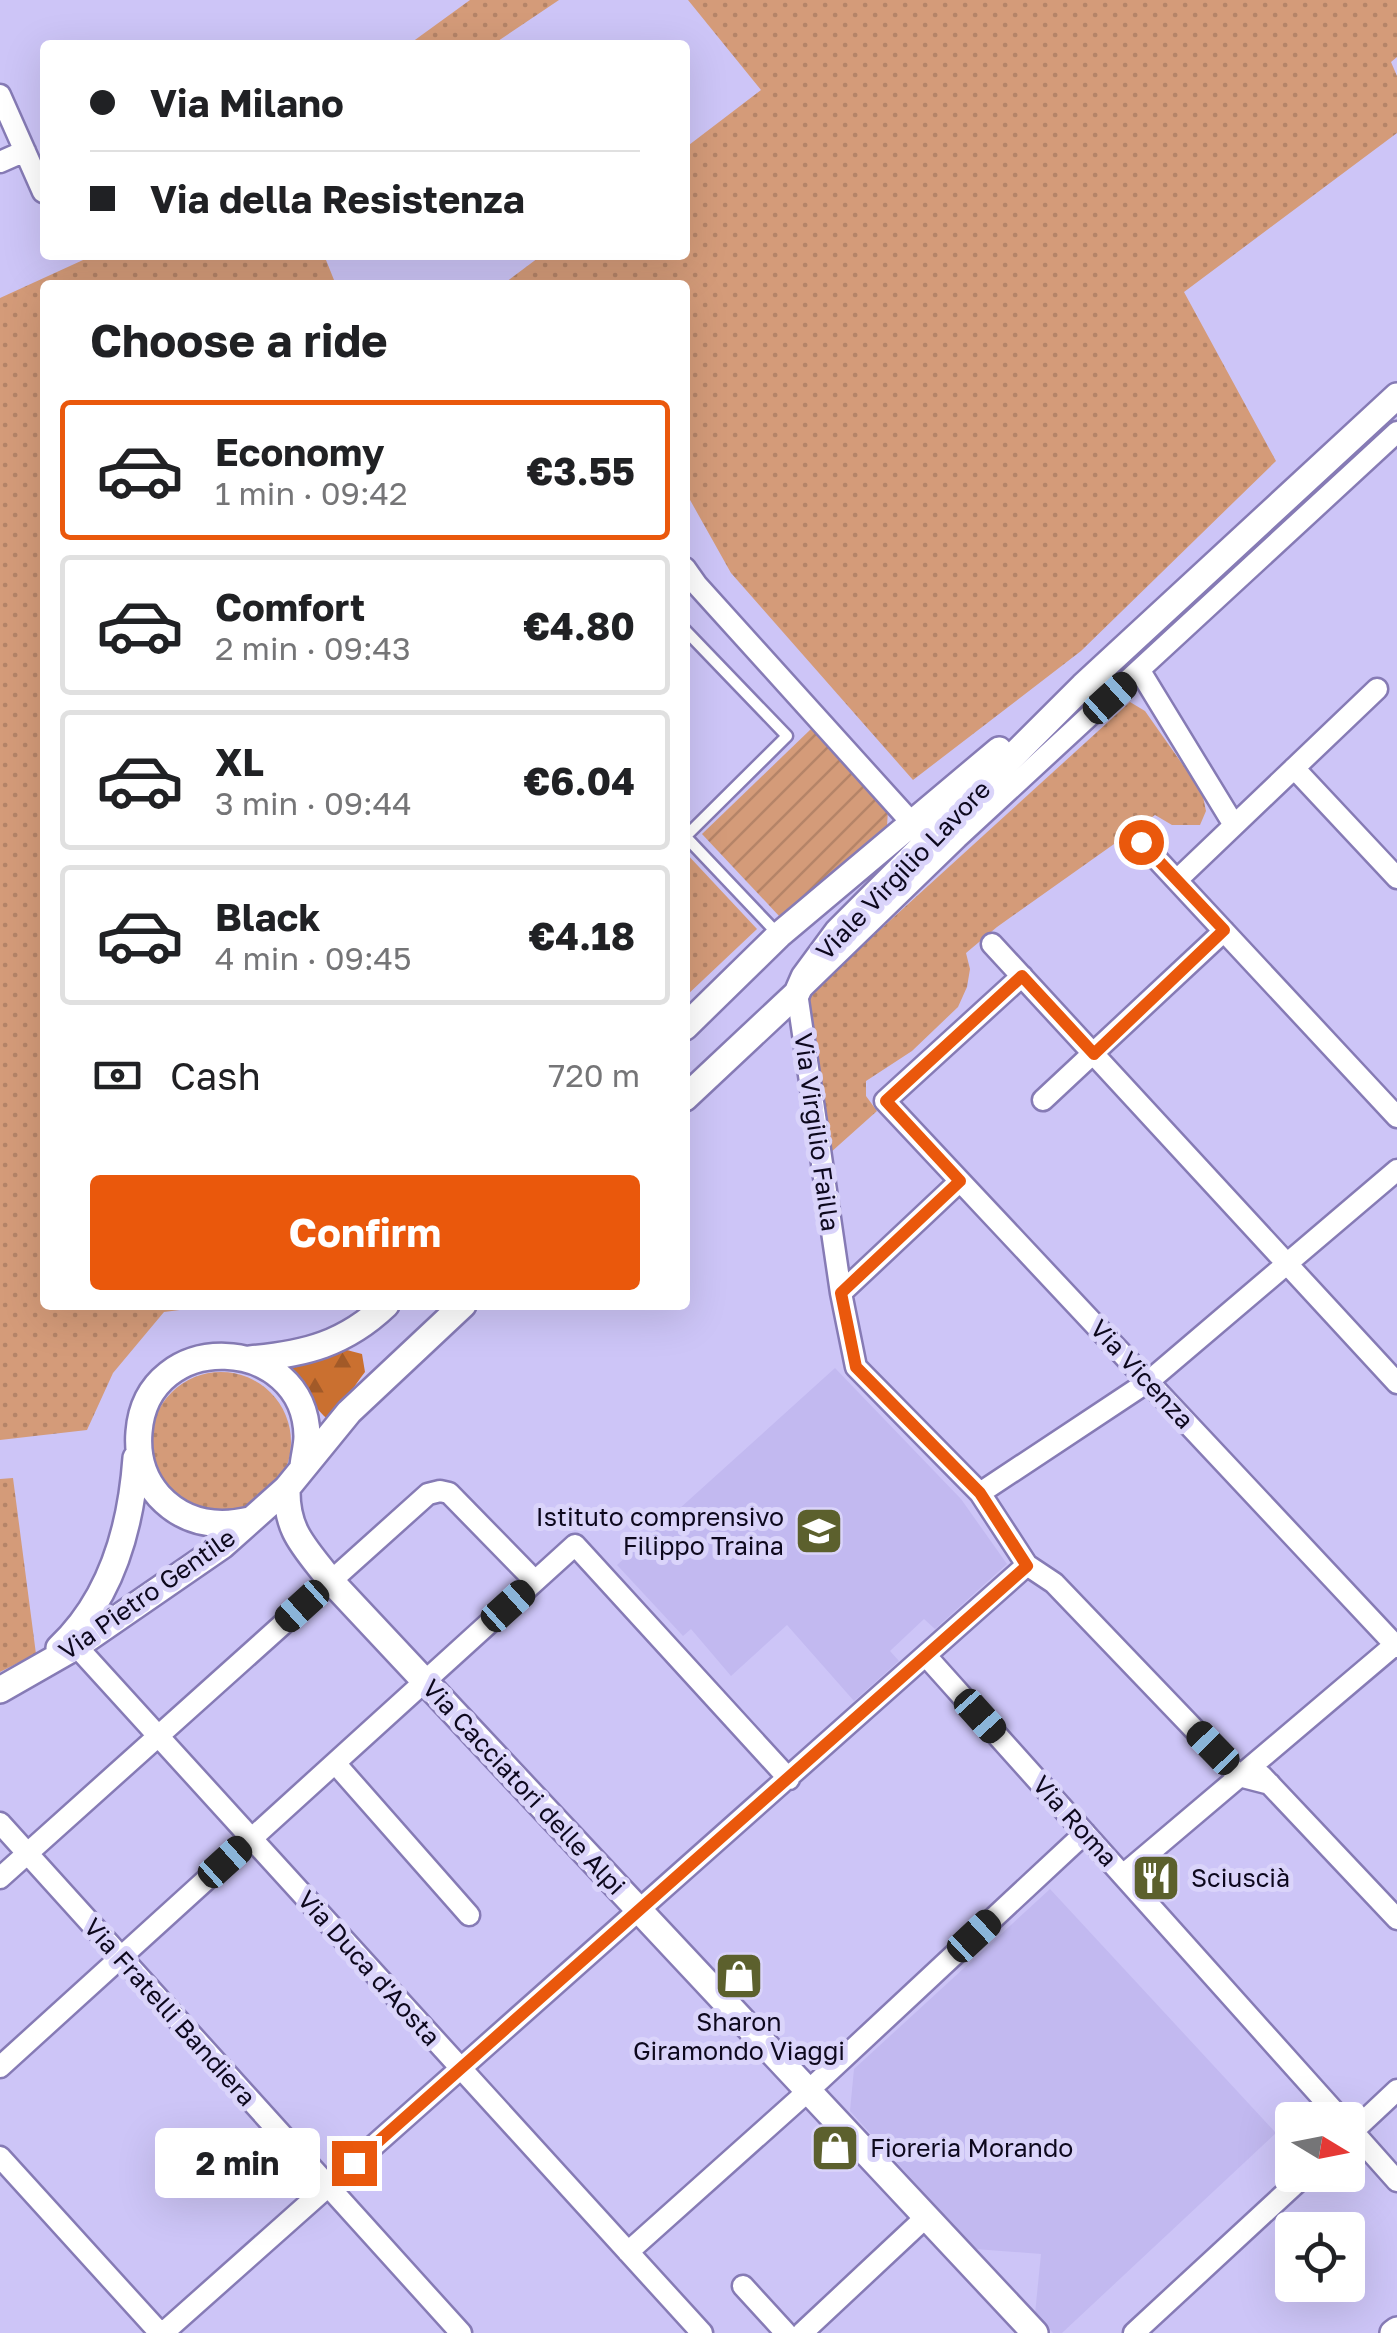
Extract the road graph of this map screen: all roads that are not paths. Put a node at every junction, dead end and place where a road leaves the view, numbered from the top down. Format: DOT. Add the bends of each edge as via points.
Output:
graph roads {
  1 [pos="0,96"];
  2 [pos="24,151"];
  3 [pos="0,162"];
  4 [pos="40,186"];
  5 [pos="1397,396"];
  6 [pos="1397,432"];
  7 [pos="690,575"];
  8 [pos="690,635"];
  9 [pos="1140,671"];
  10 [pos="1083,686"];
  11 [pos="1376,689"];
  12 [pos="1294,768"];
  13 [pos="912,822"];
  14 [pos="1234,825"];
  15 [pos="690,831"];
  16 [pos="690,841"];
  17 [pos="1141,842"];
  18 [pos="1397,878"];
  19 [pos="1177,880"];
  20 [pos="1224,930"];
  21 [pos="779,935"];
  22 [pos="992,944"];
  23 [pos="1022,976"];
  24 [pos="797,993"];
  25 [pos="690,1023"];
  26 [pos="1094,1054"];
  27 [pos="690,1093"];
  28 [pos="1043,1100"];
  29 [pos="1397,1116"];
  30 [pos="1397,1170"];
  31 [pos="960,1181"];
  32 [pos="1287,1264"];
  33 [pos="841,1293"];
  34 [pos="381,1310"];
  35 [pos="458,1310"];
  36 [pos="250,1359"];
  37 [pos="1149,1381"];
  38 [pos="1397,1383"];
  39 [pos="138,1444"];
  40 [pos="303,1466"];
  41 [pos="287,1488"];
  42 [pos="980,1493"];
  43 [pos="252,1520"];
  44 [pos="1027,1566"];
  45 [pos="330,1580"];
  46 [pos="535,1582"];
  47 [pos="73,1642"];
  48 [pos="1396,1645"];
  49 [pos="927,1657"];
  50 [pos="426,1680"];
  51 [pos="0,1690"];
  52 [pos="158,1736"];
  53 [pos="334,1763"];
  54 [pos="1246,1771"];
  55 [pos="788,1778"];
  56 [pos="0,1823"];
  57 [pos="1085,1833"];
  58 [pos="252,1838"];
  59 [pos="28,1854"];
  60 [pos="1122,1874"];
  61 [pos="0,1878"];
  62 [pos="638,1910"];
  63 [pos="468,1915"];
  64 [pos="1397,1918"];
  65 [pos="120,1958"];
  66 [pos="0,2068"];
  67 [pos="460,2068"];
  68 [pos="1397,2090"];
  69 [pos="807,2092"];
  70 [pos="1325,2102"];
  71 [pos="1365,2115"];
  72 [pos="1365,2146"];
  73 [pos="0,2157"];
  74 [pos="1397,2181"];
  75 [pos="328,2186"];
  76 [pos="1287,2192"];
  77 [pos="926,2217"];
  78 [pos="628,2252"];
  79 [pos="743,2286"];
  80 [pos="162,2333"];
  81 [pos="462,2333"];
  82 [pos="702,2333"];
  83 [pos="786,2333"];
  84 [pos="802,2333"];
  85 [pos="1035,2333"];
  86 [pos="1134,2333"];
  1 -- 2 [label="street"];
  2 -- 3 [label="street"];
  2 -- 4 [label="street"];
  5 -- 10 [label="street, Viale Virgilio Lavore"];
  6 -- 9 [label="street"];
  7 -- 13 [label="street"];
  8 -- 15 [label="lane" via="787,736"];
  9 -- 14 [label="street"];
  9 -- 24 [label="street"];
  10 -- 13 [label="street, Viale Virgilio Lavore"];
  10 -- 24 [label="street, Viale Virgilio Lavore" via="838,931"];
  11 -- 12 [label="street"];
  12 -- 14 [label="street"];
  12 -- 18 [label="street"];
  13 -- 21 [label="street, Viale Virgilio Lavore"];
  14 -- 19 [label="street"];
  16 -- 21 [label="lane"];
  17 -- 19 [label="street"];
  19 -- 20 [label="street"];
  20 -- 26 [label="street"];
  20 -- 29 [label="street"];
  21 -- 25 [label="street, Viale Virgilio Lavore"];
  22 -- 23 [label="street"];
  23 -- 26 [label="street"];
  23 -- 31 [label="street, Via Vicenza" via="886,1101"];
  24 -- 27 [label="street, Viale Virgilio Lavore"];
  24 -- 33 [label="street, Via Virgilio Failla"];
  26 -- 28 [label="street"];
  26 -- 32 [label="street"];
  30 -- 32 [label="street"];
  31 -- 33 [label="street"];
  31 -- 37 [label="street, Via Vicenza"];
  32 -- 37 [label="street"];
  32 -- 38 [label="street"];
  33 -- 42 [label="street, Via Virgilio Failla" via="856,1367"];
  34 -- 36 [label="street" via="336,1341"];
  35 -- 40 [label="street" via="349,1412"];
  36 -- 39 [label="street" via="210,1356 172,1371 146,1403"];
  36 -- 40 [label="street" via="279,1376 299,1402 307,1434"];
  37 -- 42 [label="street"];
  37 -- 48 [label="street, Via Vicenza"];
  39 -- 43 [label="street" via="151,1487 176,1510 207,1524"];
  39 -- 47 [label="street" via="130,1518 118,1555"];
  40 -- 41 [label="street"];
  41 -- 43 [label="street, Via Pietro Gentile"];
  41 -- 45 [label="street, Via Cacciatori delle Alpi" via="292,1528"];
  42 -- 44 [label="street, Via Virgilio Failla"];
  43 -- 47 [label="street, Via Pietro Gentile"];
  44 -- 49 [label="street"];
  44 -- 54 [label="street, Via Virgilio Failla" via="1054,1583"];
  45 -- 46 [label="street" via="428,1494 440,1491"];
  45 -- 50 [label="street, Via Cacciatori delle Alpi"];
  45 -- 52 [label="street"];
  46 -- 50 [label="street"];
  46 -- 55 [label="street" via="575,1545"];
  47 -- 51 [label="street, Via Pietro Gentile"];
  47 -- 52 [label="street, Via Duca d'Aosta"];
  48 -- 54 [label="street"];
  49 -- 55 [label="street"];
  49 -- 57 [label="street, Via Roma"];
  50 -- 53 [label="street"];
  50 -- 62 [label="street, Via Cacciatori delle Alpi"];
  52 -- 58 [label="street, Via Duca d'Aosta"];
  52 -- 59 [label="street"];
  53 -- 58 [label="street"];
  53 -- 63 [label="street"];
  54 -- 60 [label="street"];
  54 -- 64 [label="street" via="1270,1784"];
  55 -- 62 [label="street"];
  56 -- 59 [label="street, Via Fratelli Bandiera"];
  57 -- 60 [label="street, Via Roma"];
  57 -- 69 [label="street"];
  58 -- 65 [label="street"];
  58 -- 67 [label="street, Via Duca d'Aosta"];
  59 -- 61 [label="street"];
  59 -- 65 [label="street, Via Fratelli Bandiera"];
  60 -- 70 [label="street, Via Roma"];
  62 -- 67 [label="street"];
  62 -- 69 [label="street, Via Cacciatori delle Alpi"];
  65 -- 66 [label="street"];
  65 -- 75 [label="street, Via Fratelli Bandiera"];
  67 -- 75 [label="street"];
  67 -- 78 [label="street, Via Duca d'Aosta"];
  68 -- 71 [label="street"];
  69 -- 77 [label="street, Via Cacciatori delle Alpi"];
  69 -- 78 [label="street"];
  72 -- 74 [label="street, Via Roma"];
  73 -- 80 [label="street"];
  75 -- 80 [label="street"];
  75 -- 81 [label="street, Via Fratelli Bandiera"];
  76 -- 86 [label="street"];
  77 -- 84 [label="street"];
  77 -- 85 [label="street, Via Cacciatori delle Alpi"];
  78 -- 82 [label="street, Via Duca d'Aosta"];
  79 -- 83 [label="street"];
}
